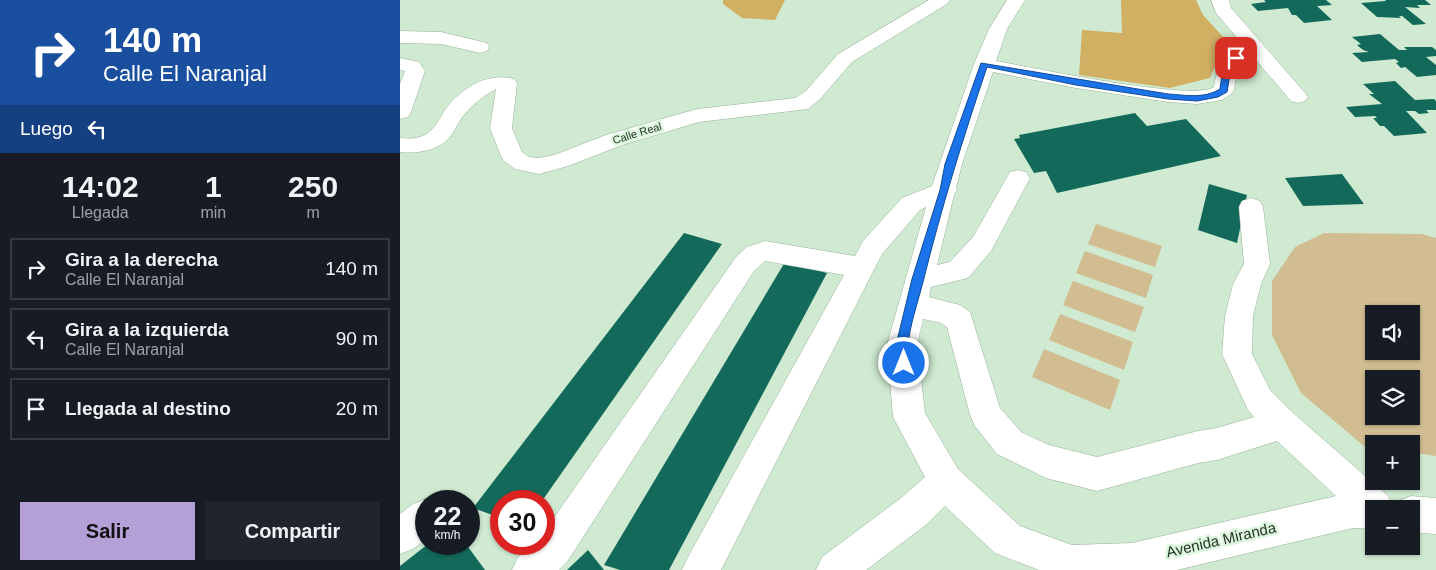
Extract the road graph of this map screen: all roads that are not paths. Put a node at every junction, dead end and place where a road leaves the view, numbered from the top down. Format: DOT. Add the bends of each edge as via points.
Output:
graph roads {
  1 [pos="941,0"];
  2 [pos="1016,0"];
  3 [pos="1220,0"];
  4 [pos="400,37"];
  5 [pos="480,48"];
  6 [pos="1236,58"];
  7 [pos="400,64"];
  8 [pos="984,64"];
  9 [pos="1298,97"];
  10 [pos="400,112"];
  11 [pos="400,146"];
  12 [pos="1018,178"];
  13 [pos="944,190"];
  14 [pos="1251,207"];
  15 [pos="861,267"];
  16 [pos="915,292"];
  17 [pos="1282,424"];
  18 [pos="946,481"];
  19 [pos="1365,502"];
  20 [pos="1365,510"];
  21 [pos="1420,515"];
  22 [pos="1436,516"];
  23 [pos="415,525"];
  24 [pos="400,536"];
  25 [pos="531,570"];
  26 [pos="700,570"];
  27 [pos="835,570"];
  1 -- 11 [label="street, Calle Real" via="845,58 801,104 697,116 540,166 523,164 512,156 501,128 507,83 494,81 456,111 439,135 420,145"];
  2 -- 8 [label="street, Avenida Miranda" via="995,18"];
  3 -- 9 [label="street" via="1222,9"];
  4 -- 5 [label="street" via="442,38"];
  6 -- 8 [label="street" via="1227,68 1224,90 1215,96 1197,98 1076,82"];
  7 -- 10 [label="street" via="412,66 415,71"];
  8 -- 13 [label="street, Avenida Miranda"];
  12 -- 16 [label="street" via="982,244 958,271"];
  13 -- 15 [label="street" via="911,204 872,248"];
  13 -- 16 [label="street, Avenida Miranda"];
  14 -- 17 [label="street" via="1257,264 1247,284 1239,316 1237,354 1259,400"];
  15 -- 25 [label="street" via="765,251 745,264 554,549"];
  15 -- 26 [label="street"];
  16 -- 17 [label="street" via="960,320 986,415 1009,443 1046,461 1097,474"];
  16 -- 18 [label="street, Avenida Miranda" via="902,345 909,418"];
  17 -- 19 [label="street"];
  18 -- 20 [label="street, Avenida Miranda" via="1008,540 1072,564 1132,562"];
  18 -- 27 [label="street" via="914,511"];
  21 -- 22 [label="street"];
  23 -- 24 [label="street"];
}
